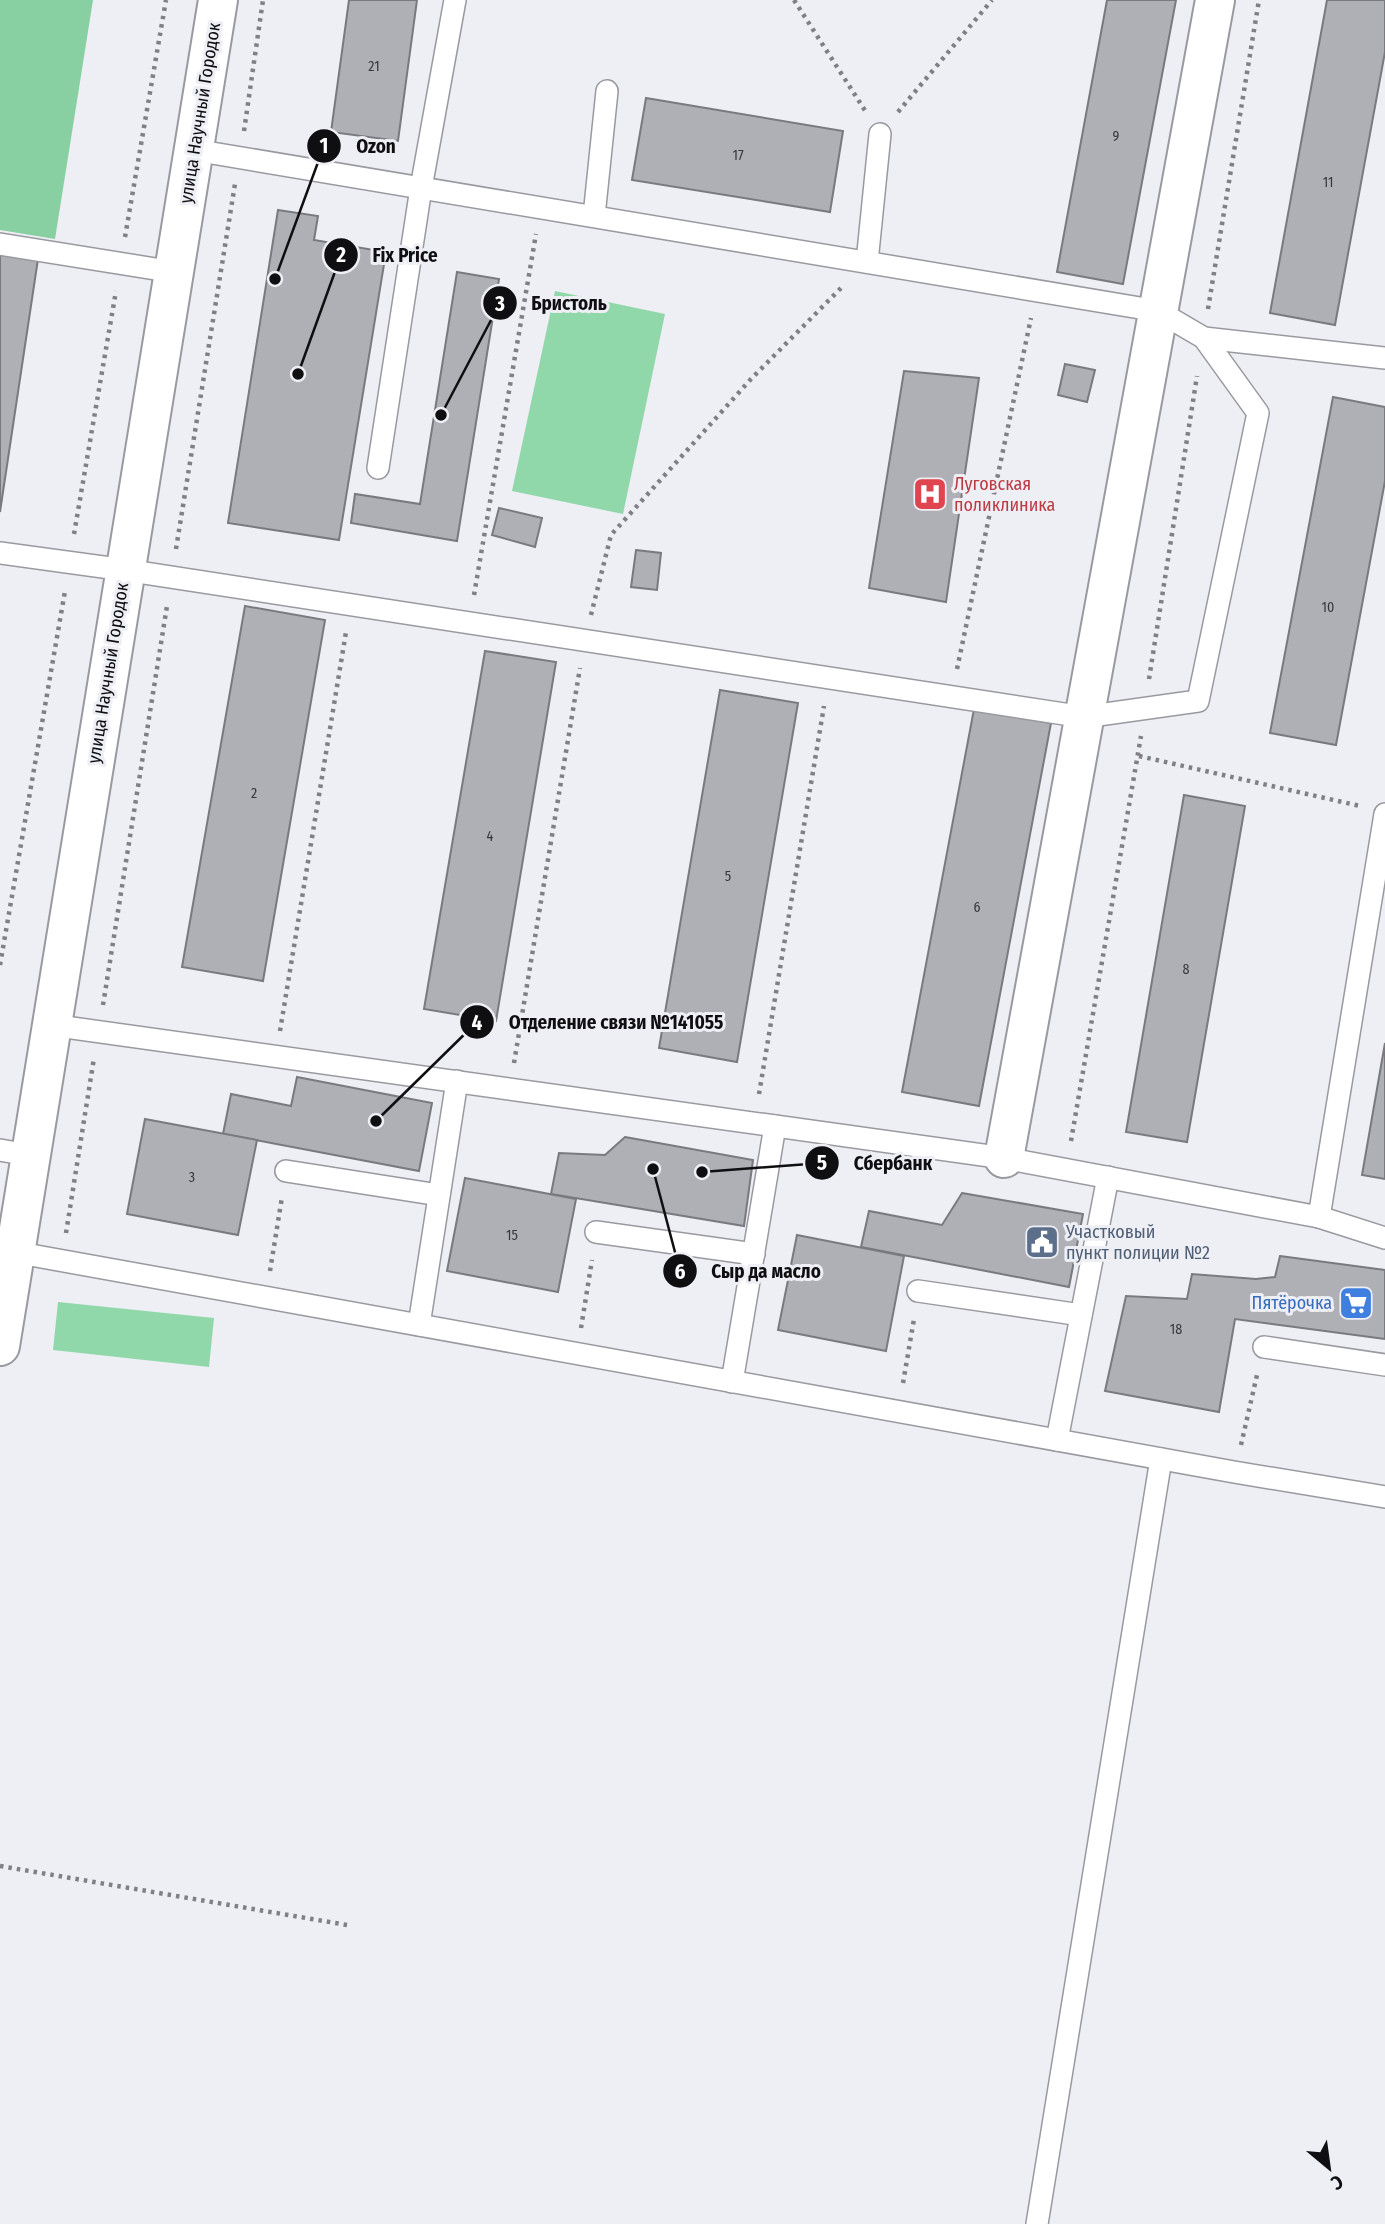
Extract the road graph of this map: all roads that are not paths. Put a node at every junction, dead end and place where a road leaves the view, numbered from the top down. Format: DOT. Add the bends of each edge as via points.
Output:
graph roads {
  1 [pos="218,0"];
  2 [pos="454,0"];
  3 [pos="1215,0"];
  4 [pos="607,91"];
  5 [pos="880,134"];
  6 [pos="194,150"];
  7 [pos="421,188"];
  8 [pos="594,216"];
  9 [pos="0,244"];
  10 [pos="867,262"];
  11 [pos="174,272"];
  12 [pos="1158,310"];
  13 [pos="1204,338"];
  14 [pos="1385,358"];
  15 [pos="378,468"];
  16 [pos="0,553"];
  17 [pos="125,570"];
  18 [pos="1084,717"];
  19 [pos="1378,811"];
  20 [pos="51,1024"];
  21 [pos="457,1081"];
  22 [pos="765,1124"];
  23 [pos="15,1152"];
  24 [pos="1003,1158"];
  25 [pos="286,1171"];
  26 [pos="1108,1177"];
  27 [pos="439,1195"];
  28 [pos="1319,1217"];
  29 [pos="596,1232"];
  30 [pos="1385,1238"];
  31 [pos="14,1252"];
  32 [pos="754,1254"];
  33 [pos="918,1291"];
  34 [pos="1081,1315"];
  35 [pos="419,1325"];
  36 [pos="0,1346"];
  37 [pos="1264,1347"];
  38 [pos="1385,1365"];
  39 [pos="733,1382"];
  40 [pos="1057,1440"];
  41 [pos="1161,1459"];
  42 [pos="1385,1497"];
  43 [pos="1037,2224"];
  1 -- 6 [label="street, улица Научный Городок"];
  2 -- 7 [label="lane"];
  3 -- 12 [label="street"];
  4 -- 8 [label="lane"];
  5 -- 10 [label="lane"];
  6 -- 7 [label="lane"];
  6 -- 11 [label="street, улица Научный Городок"];
  7 -- 8 [label="lane"];
  7 -- 15 [label="lane"];
  8 -- 10 [label="lane"];
  9 -- 11 [label="lane"];
  10 -- 12 [label="lane"];
  11 -- 17 [label="street, улица Научный Городок"];
  12 -- 13 [label="lane"];
  12 -- 18 [label="street"];
  13 -- 14 [label="lane"];
  13 -- 18 [label="lane" via="1258,413 1198,701"];
  16 -- 17 [label="lane"];
  17 -- 18 [label="lane"];
  17 -- 20 [label="street, улица Научный Городок"];
  18 -- 24 [label="street"];
  19 -- 28 [label="lane"];
  20 -- 21 [label="lane"];
  20 -- 23 [label="street, улица Научный Городок"];
  21 -- 22 [label="lane"];
  21 -- 27 [label="lane"];
  22 -- 24 [label="lane"];
  22 -- 32 [label="lane"];
  23 -- 31 [label="street, улица Научный Городок"];
  24 -- 26 [label="lane"];
  25 -- 27 [label="lane"];
  26 -- 28 [label="lane"];
  26 -- 34 [label="lane"];
  27 -- 35 [label="lane"];
  28 -- 30 [label="lane"];
  29 -- 32 [label="lane"];
  31 -- 35 [label="lane"];
  31 -- 36 [label="street, улица Научный Городок"];
  32 -- 39 [label="lane"];
  33 -- 34 [label="lane"];
  34 -- 40 [label="lane"];
  35 -- 39 [label="lane"];
  37 -- 38 [label="lane"];
  39 -- 40 [label="lane"];
  40 -- 41 [label="lane"];
  41 -- 42 [label="lane"];
  41 -- 43 [label="lane"];
}
